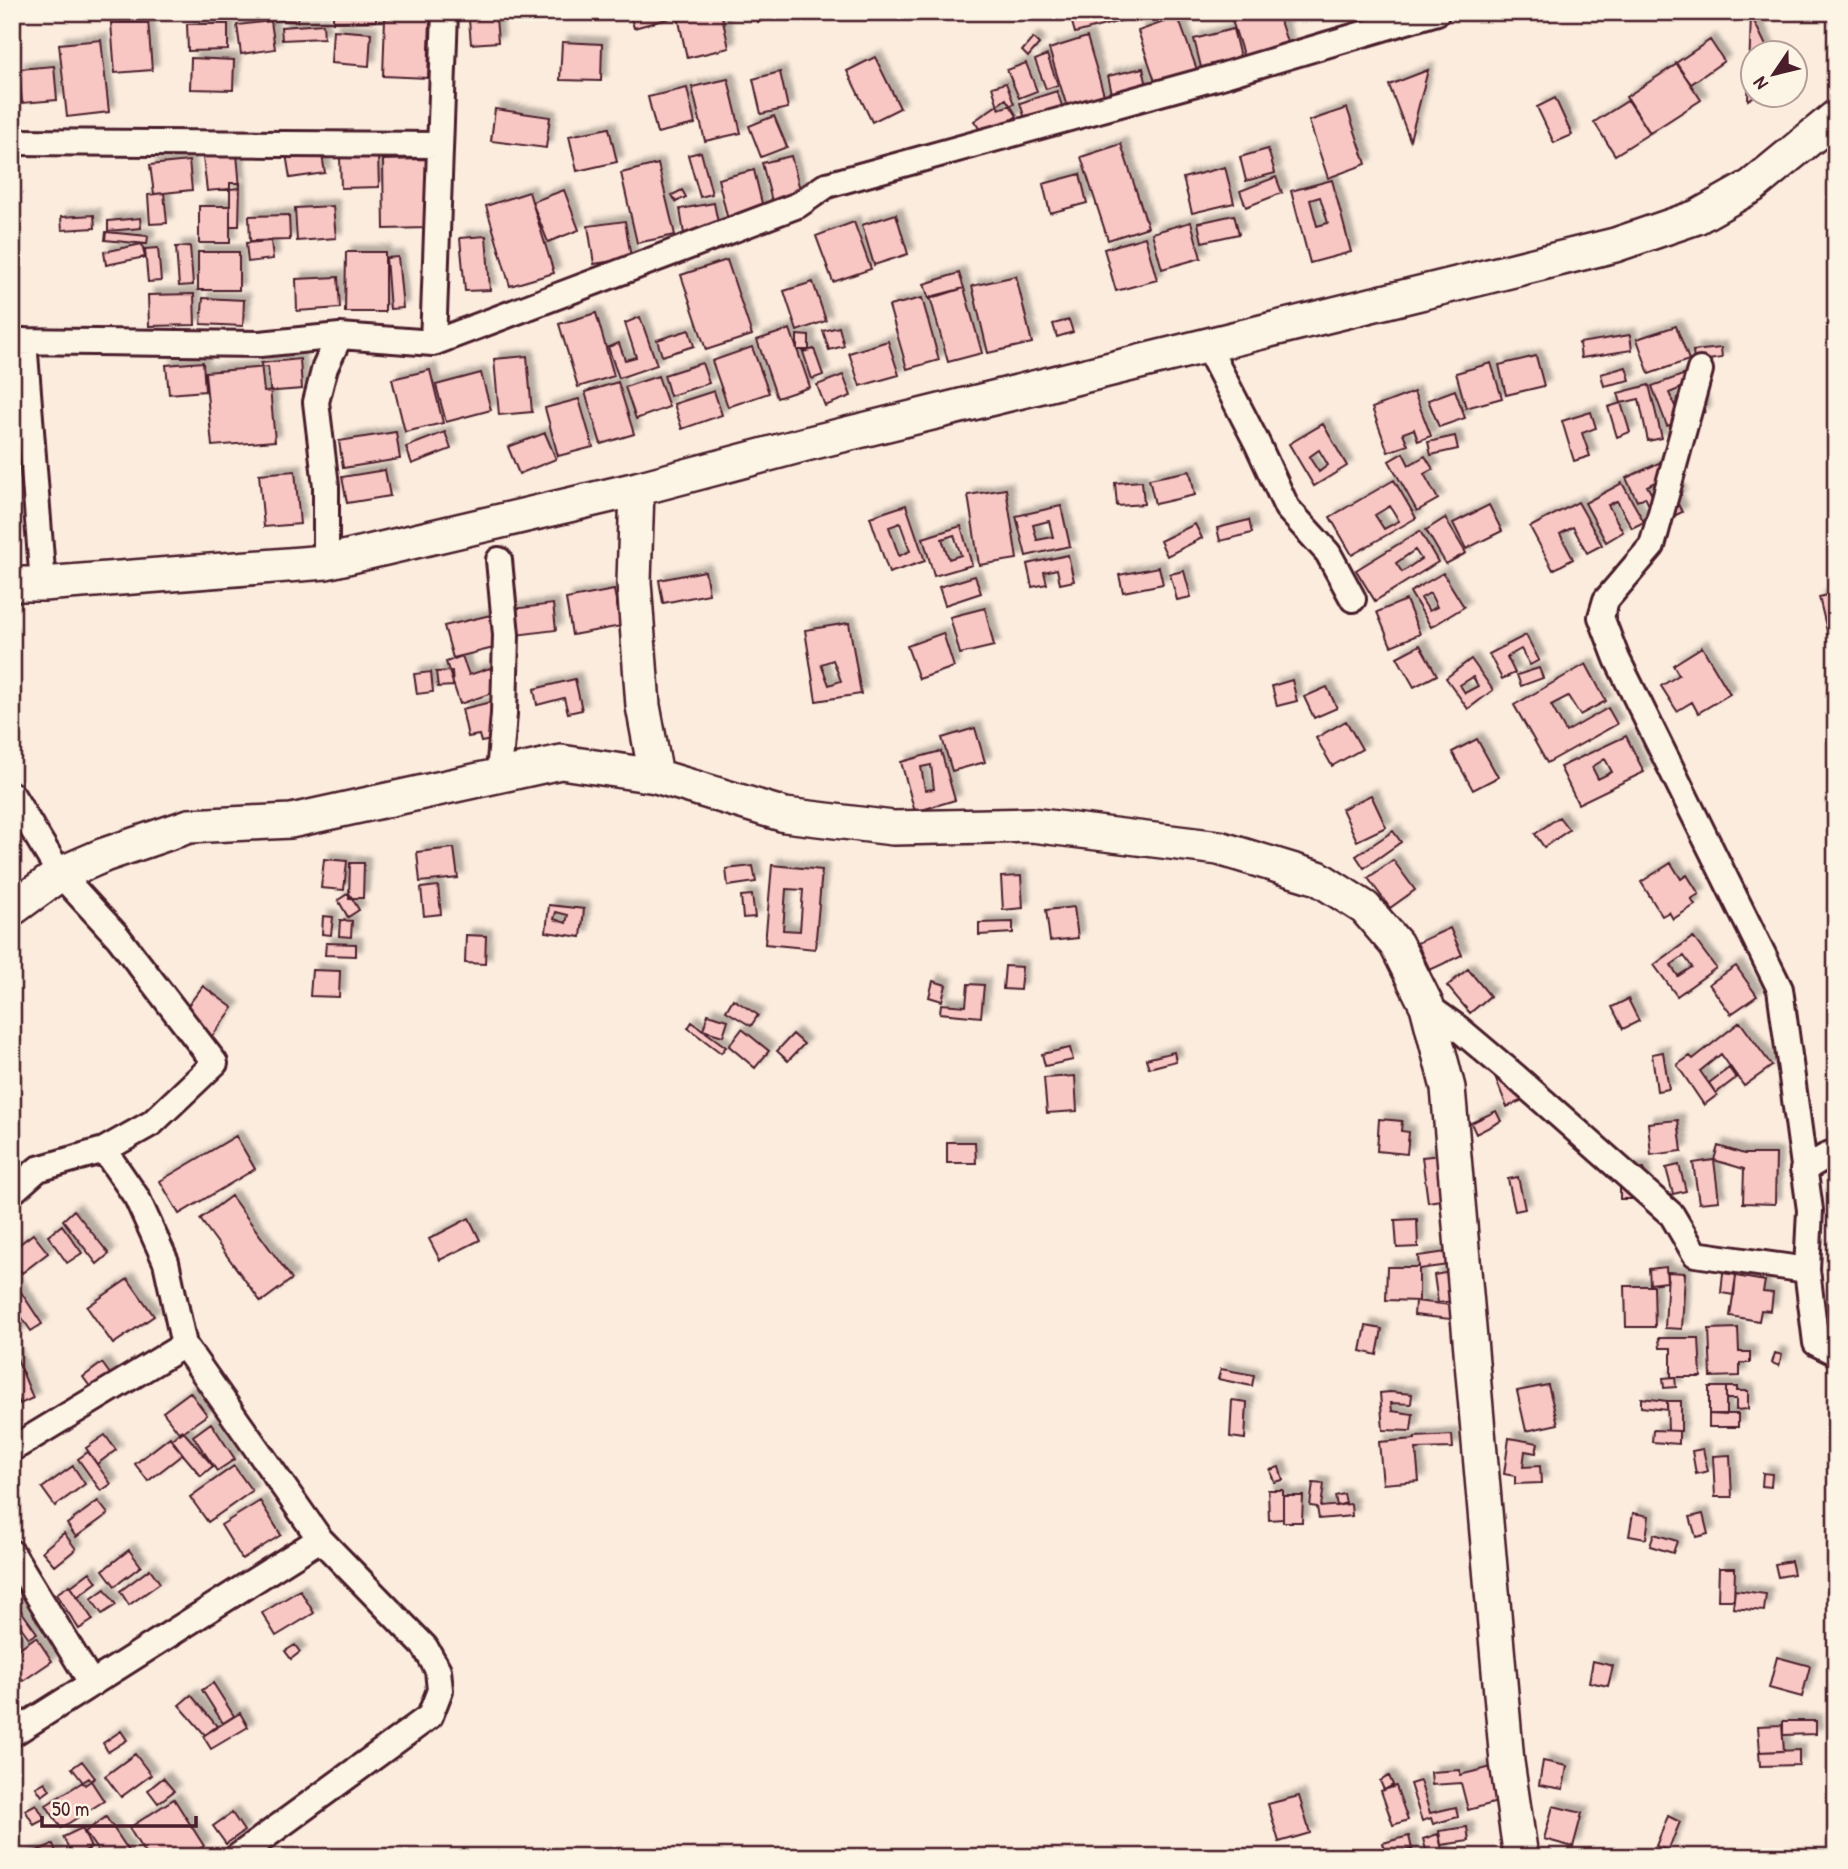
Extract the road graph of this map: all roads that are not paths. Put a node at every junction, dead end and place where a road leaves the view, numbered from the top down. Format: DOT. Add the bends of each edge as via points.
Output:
graph roads {
  1 [pos="445,12"];
  2 [pos="1437,12"];
  3 [pos="1836,117"];
  4 [pos="12,142"];
  5 [pos="440,145"];
  6 [pos="340,337"];
  7 [pos="18,341"];
  8 [pos="432,343"];
  9 [pos="1207,346"];
  10 [pos="1700,370"];
  11 [pos="637,489"];
  12 [pos="499,560"];
  13 [pos="326,562"];
  14 [pos="28,584"];
  15 [pos="1353,599"];
  16 [pos="12,600"];
  17 [pos="499,774"];
  18 [pos="656,776"];
  19 [pos="12,796"];
  20 [pos="60,874"];
  21 [pos="12,909"];
  22 [pos="1427,1006"];
  23 [pos="104,1150"];
  24 [pos="1836,1153"];
  25 [pos="1803,1170"];
  26 [pos="12,1192"];
  27 [pos="1807,1270"];
  28 [pos="184,1345"];
  29 [pos="1836,1353"];
  30 [pos="12,1449"];
  31 [pos="320,1539"];
  32 [pos="12,1553"];
  33 [pos="92,1684"];
  34 [pos="12,1734"];
  35 [pos="237,1857"];
  36 [pos="1521,1857"];
  1 -- 5 [label="street"];
  2 -- 8 [label="street" via="827,185 798,205"];
  3 -- 9 [label="street" via="1752,186 1697,217 1615,245"];
  4 -- 5 [label="street"];
  5 -- 8 [label="street"];
  6 -- 7 [label="street" via="260,344"];
  6 -- 8 [label="street"];
  6 -- 13 [label="street" via="325,367 316,402 326,486"];
  7 -- 14 [label="street"];
  9 -- 11 [label="street"];
  9 -- 15 [label="street" via="1287,508 1328,552"];
  10 -- 25 [label="street" via="1652,546 1606,600 1601,617 1623,671 1780,989"];
  11 -- 13 [label="street"];
  11 -- 18 [label="street" via="634,582 643,706"];
  12 -- 17 [label="street" via="506,635"];
  13 -- 14 [label="street"];
  14 -- 16 [label="street"];
  17 -- 18 [label="street" via="561,762"];
  17 -- 20 [label="street" via="291,821 189,826"];
  18 -- 22 [label="street" via="785,815 893,828 1032,825 1219,848 1318,878 1365,908 1396,944"];
  19 -- 20 [label="street"];
  20 -- 21 [label="street"];
  20 -- 23 [label="street" via="118,937 215,1063 152,1123"];
  22 -- 27 [label="street" via="1468,1036 1672,1215 1695,1254"];
  22 -- 36 [label="street" via="1448,1088 1507,1762"];
  23 -- 26 [label="street" via="38,1168"];
  23 -- 28 [label="street" via="137,1198 166,1262"];
  24 -- 25 [label="street"];
  25 -- 27 [label="street" via="1810,1210"];
  27 -- 29 [label="street" via="1816,1343"];
  28 -- 30 [label="street"];
  28 -- 31 [label="street"];
  31 -- 33 [label="street"];
  31 -- 35 [label="street" via="425,1647 439,1670 440,1690 430,1716"];
  32 -- 33 [label="street"];
  33 -- 34 [label="street"];
}
